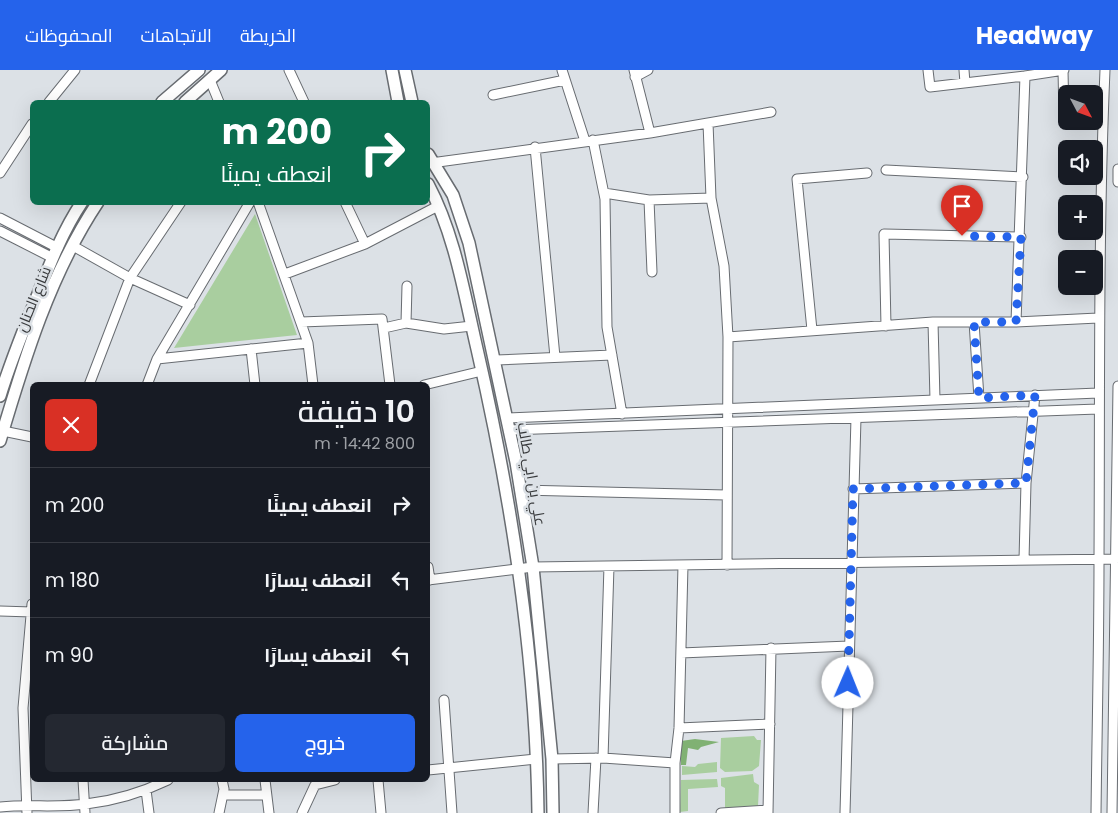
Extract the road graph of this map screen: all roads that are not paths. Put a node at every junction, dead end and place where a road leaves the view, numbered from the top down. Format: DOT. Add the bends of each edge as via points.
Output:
graph roads {
  1 [pos="75,70"];
  2 [pos="199,70"];
  3 [pos="222,70"];
  4 [pos="289,70"];
  5 [pos="392,70"];
  6 [pos="405,70"];
  7 [pos="562,70"];
  8 [pos="648,70"];
  9 [pos="928,70"];
  10 [pos="964,70"];
  11 [pos="1064,70"];
  12 [pos="1105,70"];
  13 [pos="635,73"];
  14 [pos="1025,76"];
  15 [pos="210,80"];
  16 [pos="565,80"];
  17 [pos="965,83"];
  18 [pos="1064,85"];
  19 [pos="493,95"];
  20 [pos="51,100"];
  21 [pos="164,100"];
  22 [pos="187,100"];
  23 [pos="218,100"];
  24 [pos="303,100"];
  25 [pos="398,100"];
  26 [pos="412,100"];
  27 [pos="771,112"];
  28 [pos="708,123"];
  29 [pos="1103,125"];
  30 [pos="30,127"];
  31 [pos="1103,130"];
  32 [pos="650,133"];
  33 [pos="589,140"];
  34 [pos="535,147"];
  35 [pos="430,158"];
  36 [pos="430,159"];
  37 [pos="886,170"];
  38 [pos="1118,170"];
  39 [pos="0,173"];
  40 [pos="867,173"];
  41 [pos="1023,177"];
  42 [pos="1118,182"];
  43 [pos="430,188"];
  44 [pos="604,193"];
  45 [pos="711,198"];
  46 [pos="649,200"];
  47 [pos="80,205"];
  48 [pos="96,205"];
  49 [pos="179,205"];
  50 [pos="248,205"];
  51 [pos="259,205"];
  52 [pos="346,205"];
  53 [pos="438,206"];
  54 [pos="0,218"];
  55 [pos="0,231"];
  56 [pos="1021,237"];
  57 [pos="365,244"];
  58 [pos="73,246"];
  59 [pos="56,253"];
  60 [pos="652,272"];
  61 [pos="285,274"];
  62 [pos="130,278"];
  63 [pos="407,286"];
  64 [pos="190,305"];
  65 [pos="1098,318"];
  66 [pos="300,322"];
  67 [pos="933,322"];
  68 [pos="974,322"];
  69 [pos="1016,322"];
  70 [pos="406,323"];
  71 [pos="472,326"];
  72 [pos="886,326"];
  73 [pos="384,328"];
  74 [pos="812,330"];
  75 [pos="728,336"];
  76 [pos="308,343"];
  77 [pos="251,349"];
  78 [pos="612,355"];
  79 [pos="555,358"];
  80 [pos="158,359"];
  81 [pos="496,360"];
  82 [pos="482,371"];
  83 [pos="91,382"];
  84 [pos="148,382"];
  85 [pos="255,382"];
  86 [pos="313,382"];
  87 [pos="390,382"];
  88 [pos="430,384"];
  89 [pos="1118,386"];
  90 [pos="1098,393"];
  91 [pos="1035,395"];
  92 [pos="0,396"];
  93 [pos="979,398"];
  94 [pos="935,400"];
  95 [pos="1098,409"];
  96 [pos="729,410"];
  97 [pos="1034,410"];
  98 [pos="622,414"];
  99 [pos="507,418"];
  100 [pos="856,418"];
  101 [pos="1118,423"];
  102 [pos="729,424"];
  103 [pos="510,430"];
  104 [pos="2,436"];
  105 [pos="30,437"];
  106 [pos="1117,481"];
  107 [pos="1026,483"];
  108 [pos="853,489"];
  109 [pos="521,490"];
  110 [pos="726,495"];
  111 [pos="1100,559"];
  112 [pos="1116,559"];
  113 [pos="1024,560"];
  114 [pos="851,563"];
  115 [pos="727,565"];
  116 [pos="608,566"];
  117 [pos="683,566"];
  118 [pos="533,567"];
  119 [pos="519,568"];
  120 [pos="430,580"];
  121 [pos="30,610"];
  122 [pos="0,611"];
  123 [pos="30,632"];
  124 [pos="849,646"];
  125 [pos="770,648"];
  126 [pos="681,653"];
  127 [pos="1116,656"];
  128 [pos="1116,673"];
  129 [pos="444,700"];
  130 [pos="30,707"];
  131 [pos="23,708"];
  132 [pos="770,724"];
  133 [pos="680,728"];
  134 [pos="1115,756"];
  135 [pos="599,758"];
  136 [pos="536,759"];
  137 [pos="552,759"];
  138 [pos="676,763"];
  139 [pos="449,768"];
  140 [pos="430,770"];
  141 [pos="84,782"];
  142 [pos="164,782"];
  143 [pos="222,782"];
  144 [pos="265,782"];
  145 [pos="327,782"];
  146 [pos="378,782"];
  147 [pos="146,790"];
  148 [pos="223,795"];
  149 [pos="266,795"];
  150 [pos="0,807"];
  151 [pos="26,808"];
  152 [pos="85,809"];
  153 [pos="768,811"];
  154 [pos="149,813"];
  155 [pos="220,813"];
  156 [pos="270,813"];
  157 [pos="302,813"];
  158 [pos="380,813"];
  159 [pos="452,813"];
  160 [pos="538,813"];
  161 [pos="553,813"];
  162 [pos="593,813"];
  163 [pos="674,813"];
  164 [pos="721,813"];
  165 [pos="845,813"];
  166 [pos="1096,813"];
  167 [pos="1112,813"];
  1 -- 20 [label="street"];
  2 -- 21 [label="main road"];
  3 -- 15 [label="main road"];
  4 -- 24 [label="street"];
  5 -- 25 [label="main road"];
  6 -- 26 [label="main road"];
  7 -- 16 [label="street"];
  8 -- 13 [label="street"];
  9 -- 17 [label="street" via="930,88"];
  10 -- 17 [label="street"];
  11 -- 14 [label="street"];
  11 -- 18 [label="street"];
  12 -- 29 [label="street"];
  13 -- 32 [label="street"];
  14 -- 17 [label="street"];
  14 -- 41 [label="street"];
  15 -- 22 [label="main road"];
  15 -- 23 [label="street"];
  16 -- 19 [label="street"];
  16 -- 33 [label="street"];
  27 -- 28 [label="street"];
  28 -- 32 [label="street"];
  28 -- 45 [label="street"];
  30 -- 39 [label="street"];
  31 -- 65 [label="street"];
  32 -- 33 [label="street"];
  33 -- 34 [label="street"];
  33 -- 44 [label="street"];
  34 -- 35 [label="street"];
  34 -- 79 [label="street"];
  36 -- 81 [label="main road, علي بن ابي طالب" via="447,184 462,218"];
  37 -- 41 [label="street"];
  38 -- 42 [label="street"];
  40 -- 74 [label="street" via="797,179"];
  41 -- 56 [label="street"];
  43 -- 53 [label="main road, علي بن ابي طالب"];
  44 -- 46 [label="street"];
  44 -- 78 [label="street" via="607,327"];
  45 -- 46 [label="street"];
  45 -- 75 [label="street" via="724,266"];
  46 -- 60 [label="street"];
  47 -- 59 [label="main road, شارع الحنان"];
  48 -- 58 [label="main road, شارع الحنان"];
  49 -- 62 [label="street"];
  50 -- 64 [label="street"];
  51 -- 61 [label="street"];
  52 -- 57 [label="street"];
  53 -- 57 [label="street"];
  53 -- 71 [label="main road, علي بن ابي طالب" via="449,229"];
  54 -- 59 [label="street"];
  55 -- 59 [label="street"];
  56 -- 69 [label="street"];
  56 -- 72 [label="street" via="884,234"];
  57 -- 61 [label="street"];
  58 -- 62 [label="street"];
  58 -- 104 [label="main road, شارع الحنان" via="20,374"];
  59 -- 92 [label="main road, شارع الحنان"];
  61 -- 66 [label="street"];
  62 -- 64 [label="street"];
  62 -- 83 [label="street"];
  63 -- 70 [label="street"];
  64 -- 80 [label="street"];
  65 -- 69 [label="street"];
  65 -- 90 [label="street"];
  66 -- 73 [label="street" via="382,319"];
  66 -- 76 [label="street"];
  67 -- 68 [label="street"];
  67 -- 72 [label="street"];
  67 -- 94 [label="street"];
  68 -- 69 [label="street"];
  68 -- 93 [label="street"];
  70 -- 71 [label="street" via="444,329"];
  70 -- 73 [label="street"];
  71 -- 82 [label="main road, علي بن ابي طالب"];
  72 -- 74 [label="street"];
  73 -- 87 [label="street"];
  74 -- 75 [label="street"];
  75 -- 96 [label="street"];
  76 -- 77 [label="street"];
  76 -- 86 [label="street"];
  77 -- 80 [label="street"];
  77 -- 85 [label="street"];
  78 -- 79 [label="street"];
  78 -- 98 [label="street"];
  79 -- 81 [label="street"];
  80 -- 84 [label="street"];
  81 -- 99 [label="main road, علي بن ابي طالب"];
  82 -- 88 [label="street"];
  82 -- 119 [label="main road, علي بن ابي طالب"];
  89 -- 101 [label="street"];
  90 -- 91 [label="street"];
  90 -- 95 [label="street"];
  91 -- 93 [label="street"];
  91 -- 97 [label="street"];
  93 -- 94 [label="street"];
  94 -- 96 [label="street"];
  95 -- 97 [label="street"];
  95 -- 111 [label="street"];
  96 -- 98 [label="street"];
  96 -- 102 [label="street"];
  97 -- 100 [label="street"];
  97 -- 107 [label="street"];
  98 -- 99 [label="street"];
  99 -- 103 [label="main road, علي بن ابي طالب"];
  100 -- 102 [label="street"];
  100 -- 108 [label="street"];
  101 -- 106 [label="street"];
  102 -- 103 [label="street"];
  102 -- 110 [label="street"];
  103 -- 109 [label="main road, علي بن ابي طالب"];
  104 -- 105 [label="street"];
  106 -- 112 [label="street"];
  107 -- 108 [label="street"];
  107 -- 113 [label="street"];
  108 -- 114 [label="street"];
  109 -- 110 [label="street"];
  109 -- 118 [label="main road, علي بن ابي طالب"];
  110 -- 115 [label="street"];
  111 -- 112 [label="street"];
  111 -- 113 [label="street"];
  111 -- 166 [label="street"];
  112 -- 127 [label="street"];
  113 -- 114 [label="street"];
  114 -- 115 [label="street"];
  114 -- 124 [label="street"];
  115 -- 117 [label="street"];
  116 -- 117 [label="street"];
  116 -- 118 [label="street"];
  116 -- 135 [label="street"];
  117 -- 126 [label="street"];
  118 -- 119 [label="street"];
  118 -- 137 [label="main road, علي بن ابي طالب"];
  119 -- 120 [label="street"];
  119 -- 136 [label="main road, علي بن ابي طالب"];
  121 -- 122 [label="street"];
  123 -- 131 [label="street"];
  124 -- 125 [label="street"];
  124 -- 165 [label="street"];
  125 -- 126 [label="street"];
  125 -- 132 [label="street"];
  126 -- 133 [label="street"];
  127 -- 128 [label="street"];
  128 -- 134 [label="street"];
  129 -- 139 [label="street"];
  130 -- 131 [label="street"];
  131 -- 151 [label="street"];
  132 -- 133 [label="street"];
  132 -- 153 [label="street"];
  133 -- 138 [label="street"];
  134 -- 167 [label="street"];
  135 -- 137 [label="street"];
  135 -- 138 [label="street"];
  135 -- 162 [label="street"];
  136 -- 139 [label="street"];
  136 -- 160 [label="main road, علي بن ابي طالب"];
  137 -- 161 [label="main road, علي بن ابي طالب"];
  138 -- 163 [label="street"];
  139 -- 140 [label="street"];
  139 -- 159 [label="street"];
  141 -- 152 [label="street"];
  142 -- 147 [label="street"];
  143 -- 148 [label="street"];
  144 -- 149 [label="street"];
  145 -- 157 [label="street" via="315,785"];
  146 -- 158 [label="street"];
  147 -- 152 [label="street"];
  147 -- 154 [label="street"];
  148 -- 149 [label="street"];
  148 -- 155 [label="street"];
  149 -- 156 [label="street"];
  150 -- 151 [label="street"];
  151 -- 152 [label="street"];
  153 -- 164 [label="street"];
}
